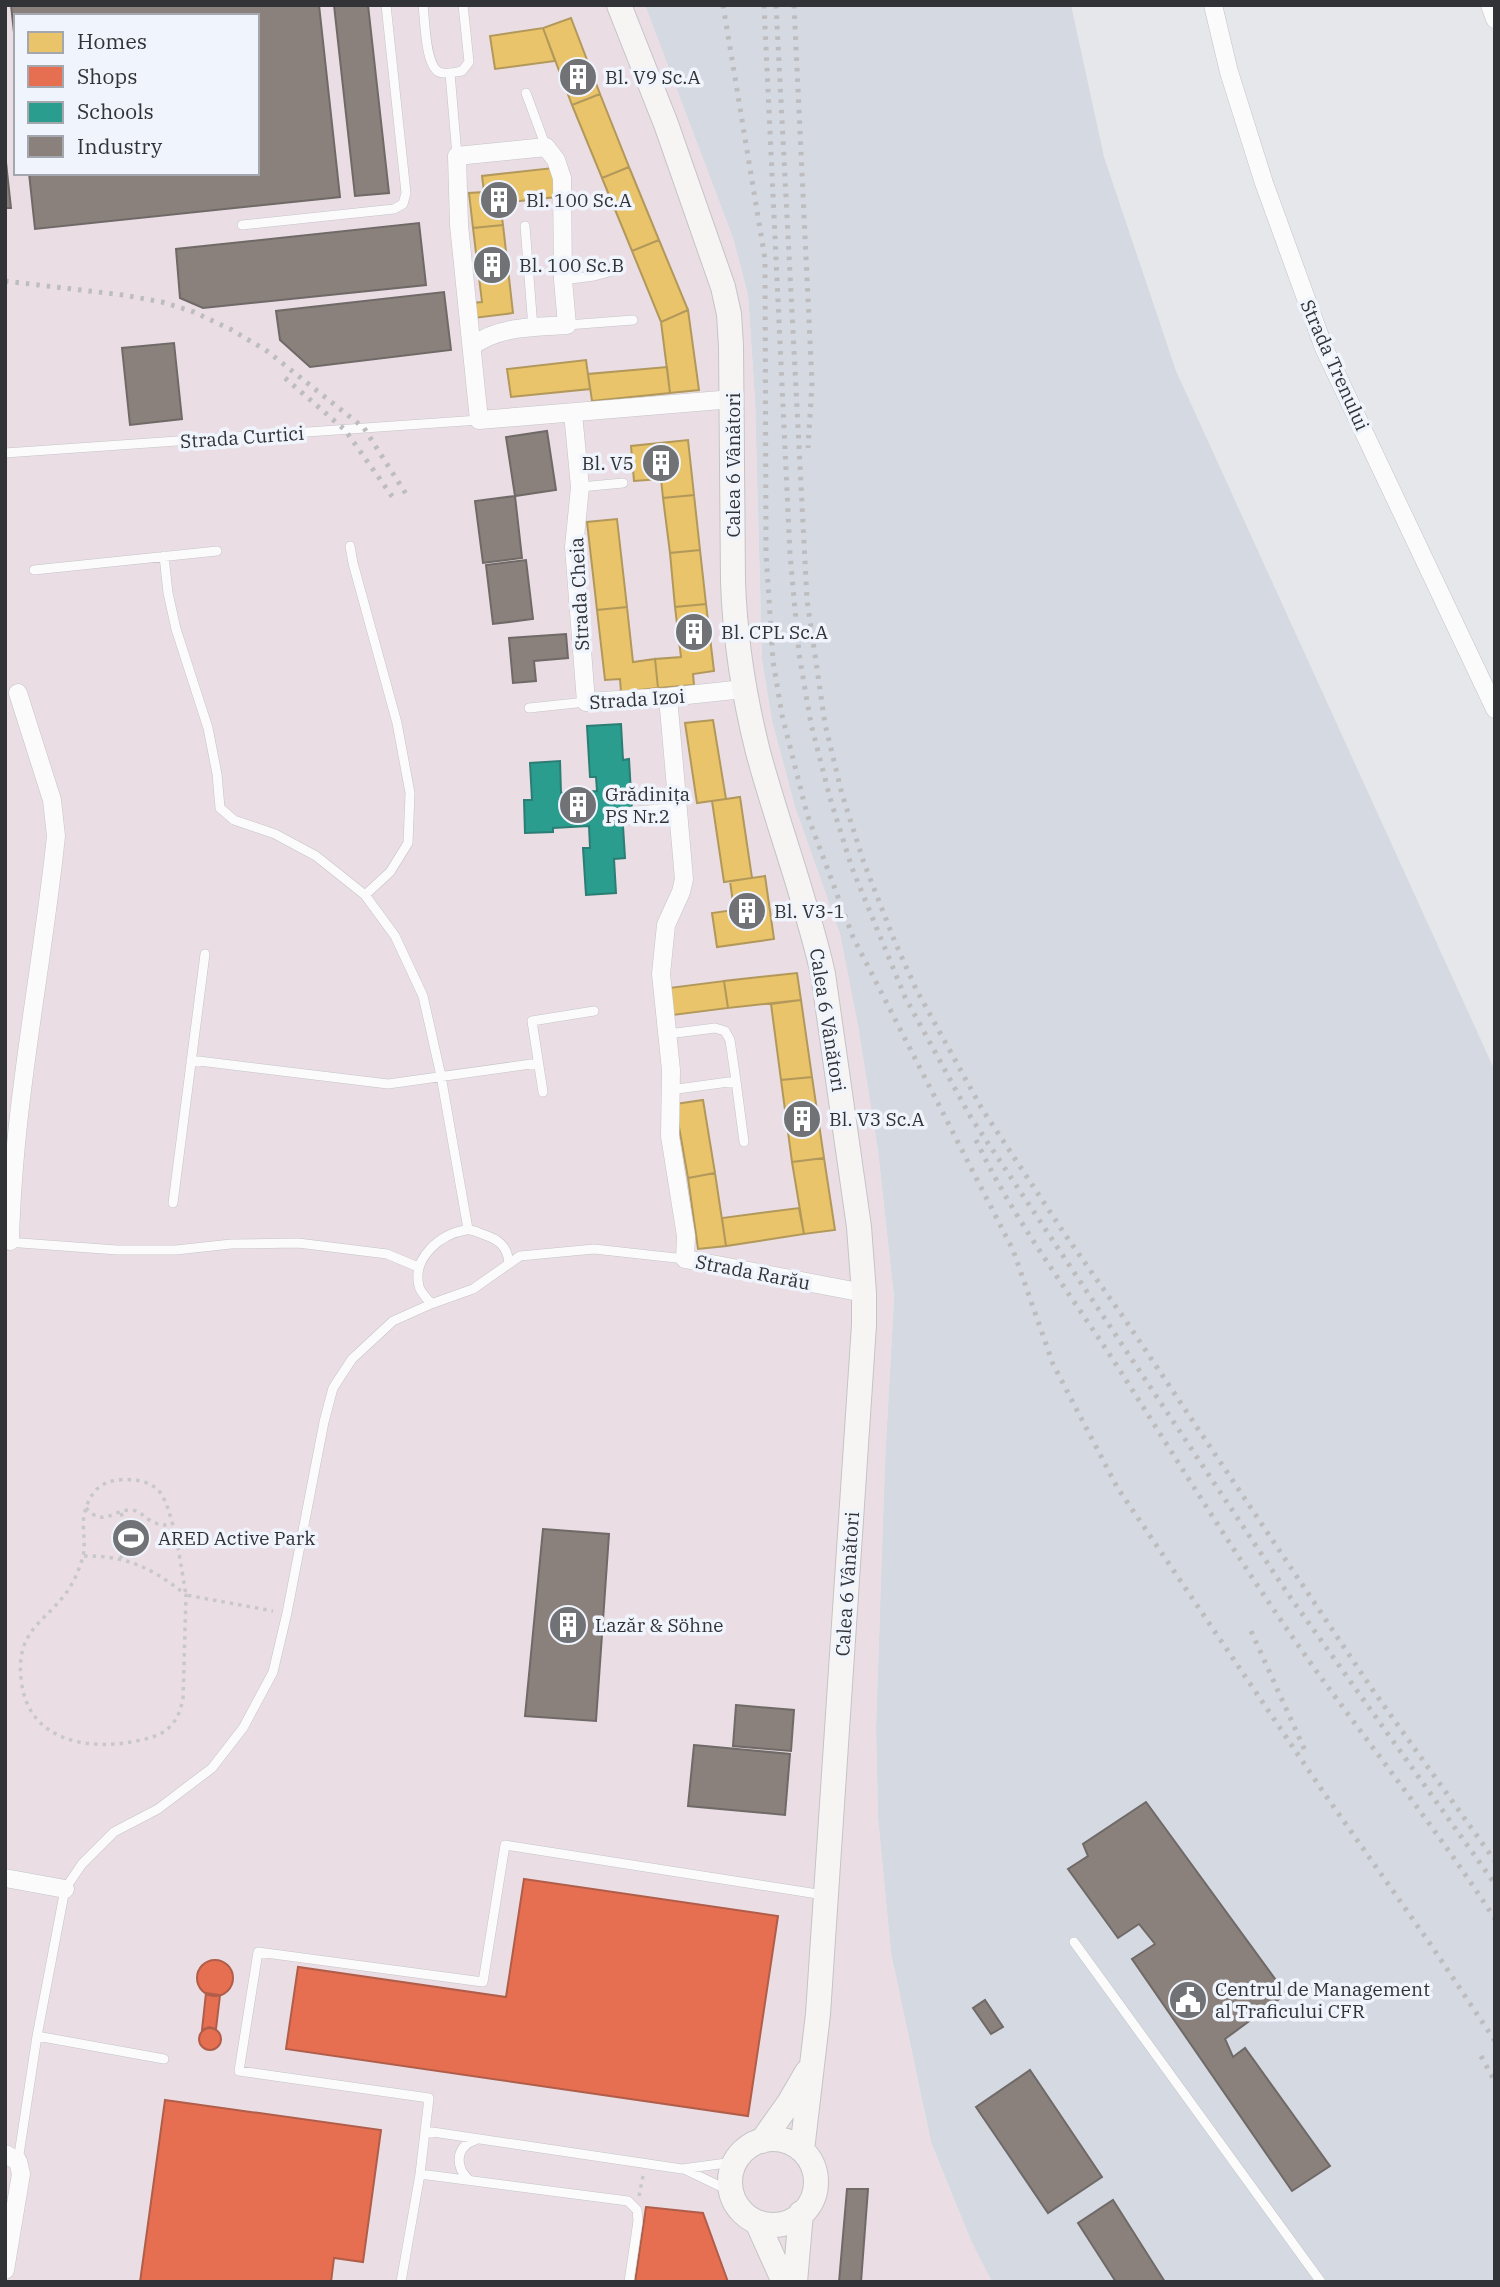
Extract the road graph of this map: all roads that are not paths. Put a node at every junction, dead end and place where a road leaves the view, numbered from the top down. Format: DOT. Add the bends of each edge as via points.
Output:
graph roads {
  1 [pos="386,5"];
  2 [pos="424,5"];
  3 [pos="463,5"];
  4 [pos="619,5"];
  5 [pos="1213,5"];
  6 [pos="1490,5"];
  7 [pos="1495,19"];
  8 [pos="450,73"];
  9 [pos="526,93"];
  10 [pos="546,147"];
  11 [pos="457,156"];
  12 [pos="242,226"];
  13 [pos="525,226"];
  14 [pos="620,269"];
  15 [pos="563,279"];
  16 [pos="633,320"];
  17 [pos="567,325"];
  18 [pos="533,328"];
  19 [pos="472,346"];
  20 [pos="733,399"];
  21 [pos="573,413"];
  22 [pos="479,419"];
  23 [pos="5,453"];
  24 [pos="623,483"];
  25 [pos="580,486"];
  26 [pos="350,546"];
  27 [pos="218,551"];
  28 [pos="164,556"];
  29 [pos="34,570"];
  30 [pos="744,689"];
  31 [pos="18,693"];
  32 [pos="668,697"];
  33 [pos="586,702"];
  34 [pos="529,708"];
  35 [pos="1495,709"];
  36 [pos="677,811"];
  37 [pos="632,816"];
  38 [pos="365,895"];
  39 [pos="205,954"];
  40 [pos="594,1011"];
  41 [pos="668,1034"];
  42 [pos="191,1060"];
  43 [pos="538,1063"];
  44 [pos="441,1076"];
  45 [pos="736,1081"];
  46 [pos="670,1090"];
  47 [pos="543,1092"];
  48 [pos="744,1142"];
  49 [pos="173,1203"];
  50 [pos="468,1229"];
  51 [pos="7,1242"];
  52 [pos="684,1259"];
  53 [pos="509,1263"];
  54 [pos="418,1268"];
  55 [pos="864,1293"];
  56 [pos="431,1304"];
  57 [pos="5,1878"];
  58 [pos="65,1889"];
  59 [pos="826,1895"];
  60 [pos="1074,1942"];
  61 [pos="37,2036"];
  62 [pos="164,2059"];
  63 [pos="812,2062"];
  64 [pos="426,2131"];
  65 [pos="477,2139"];
  66 [pos="762,2141"];
  67 [pos="802,2150"];
  68 [pos="12,2157"];
  69 [pos="734,2162"];
  70 [pos="682,2169"];
  71 [pos="421,2174"];
  72 [pos="471,2181"];
  73 [pos="730,2190"];
  74 [pos="802,2213"];
  75 [pos="757,2222"];
  76 [pos="5,2270"];
  77 [pos="401,2282"];
  78 [pos="629,2282"];
  79 [pos="784,2282"];
  80 [pos="795,2282"];
  81 [pos="1321,2282"];
  1 -- 12 [label="lane" via="407,193 403,204 394,209"];
  2 -- 8 [label="lane" via="430,60 440,73"];
  3 -- 8 [label="lane" via="469,62 462,71"];
  4 -- 20 [label="main road, Calea 6 Vânători" via="723,287 729,314"];
  5 -- 35 [label="street, Strada Trenului" via="1260,171 1319,335"];
  6 -- 7 [label="street"];
  8 -- 11 [label="lane"];
  9 -- 10 [label="lane"];
  10 -- 11 [label="street"];
  10 -- 15 [label="street" via="562,178"];
  11 -- 19 [label="street"];
  13 -- 18 [label="lane"];
  14 -- 15 [label="lane"];
  15 -- 17 [label="street"];
  16 -- 17 [label="lane"];
  17 -- 18 [label="street"];
  18 -- 19 [label="street" via="495,333"];
  19 -- 22 [label="street"];
  20 -- 21 [label="street, Strada Curtici"];
  20 -- 30 [label="main road, Calea 6 Vânători" via="733,592"];
  21 -- 22 [label="street, Strada Curtici"];
  21 -- 25 [label="street, Strada Cheia"];
  22 -- 23 [label="lane, Strada Curtici"];
  24 -- 25 [label="lane"];
  25 -- 33 [label="street, Strada Cheia" via="575,547"];
  26 -- 38 [label="lane" via="397,723 410,793 408,843 390,872"];
  27 -- 28 [label="lane"];
  28 -- 29 [label="lane"];
  28 -- 38 [label="lane" via="176,629 208,728 220,808 234,820 275,834 316,856"];
  30 -- 32 [label="street, Strada Izoi"];
  30 -- 55 [label="main road, Calea 6 Vânători" via="823,974"];
  31 -- 51 [label="street" via="52,800 56,836"];
  32 -- 33 [label="street, Strada Izoi"];
  32 -- 36 [label="street, Strada Rarău"];
  33 -- 34 [label="lane, Strada Izoi"];
  36 -- 37 [label="street"];
  36 -- 41 [label="street, Strada Rarău" via="684,879 666,925 663,949 661,988"];
  38 -- 44 [label="lane" via="396,936 423,996"];
  39 -- 42 [label="lane"];
  40 -- 43 [label="lane" via="532,1021"];
  41 -- 45 [label="lane" via="715,1028 725,1031"];
  41 -- 46 [label="street, Strada Rarău"];
  42 -- 44 [label="lane" via="388,1084"];
  42 -- 49 [label="lane"];
  43 -- 44 [label="lane"];
  43 -- 47 [label="lane"];
  44 -- 50 [label="lane"];
  45 -- 46 [label="lane"];
  45 -- 48 [label="lane"];
  46 -- 52 [label="street, Strada Rarău" via="670,1136 686,1236"];
  50 -- 53 [label="lane" via="496,1238 508,1250"];
  50 -- 54 [label="lane" via="426,1252"];
  51 -- 54 [label="lane" via="117,1250 298,1243 387,1254"];
  52 -- 53 [label="lane" via="594,1249 520,1256"];
  52 -- 55 [label="street, Strada Rarău"];
  53 -- 56 [label="lane" via="473,1289"];
  54 -- 56 [label="lane" via="419,1288"];
  55 -- 59 [label="main road, Calea 6 Vânători"];
  56 -- 58 [label="lane" via="393,1321 352,1359 333,1388 273,1672 243,1728 212,1768 158,1808 114,1832"];
  57 -- 58 [label="street"];
  58 -- 61 [label="lane"];
  59 -- 63 [label="main road, Calea 6 Vânători"];
  59 -- 64 [label="lane" via="505,1845 484,1982 258,1952 239,2071 429,2098"];
  60 -- 81 [label="lane"];
  61 -- 62 [label="lane"];
  61 -- 68 [label="lane"];
  63 -- 66 [label="main road, Calea 6 Vânători"];
  63 -- 67 [label="main road, Calea 6 Vânători"];
  64 -- 65 [label="lane"];
  64 -- 71 [label="lane"];
  65 -- 70 [label="lane"];
  65 -- 72 [label="lane" via="468,2142 458,2158 459,2167"];
  66 -- 67 [label="main road" via="785,2140"];
  66 -- 69 [label="main road" via="743,2150"];
  67 -- 74 [label="main road" via="816,2182"];
  68 -- 76 [label="street" via="21,2174"];
  69 -- 70 [label="lane"];
  69 -- 73 [label="main road"];
  70 -- 73 [label="lane"];
  71 -- 72 [label="lane"];
  71 -- 77 [label="lane"];
  72 -- 78 [label="lane" via="628,2201 636,2210"];
  73 -- 75 [label="main road" via="745,2215"];
  74 -- 75 [label="main road" via="784,2224"];
  74 -- 80 [label="main road"];
  75 -- 79 [label="main road"];
}
